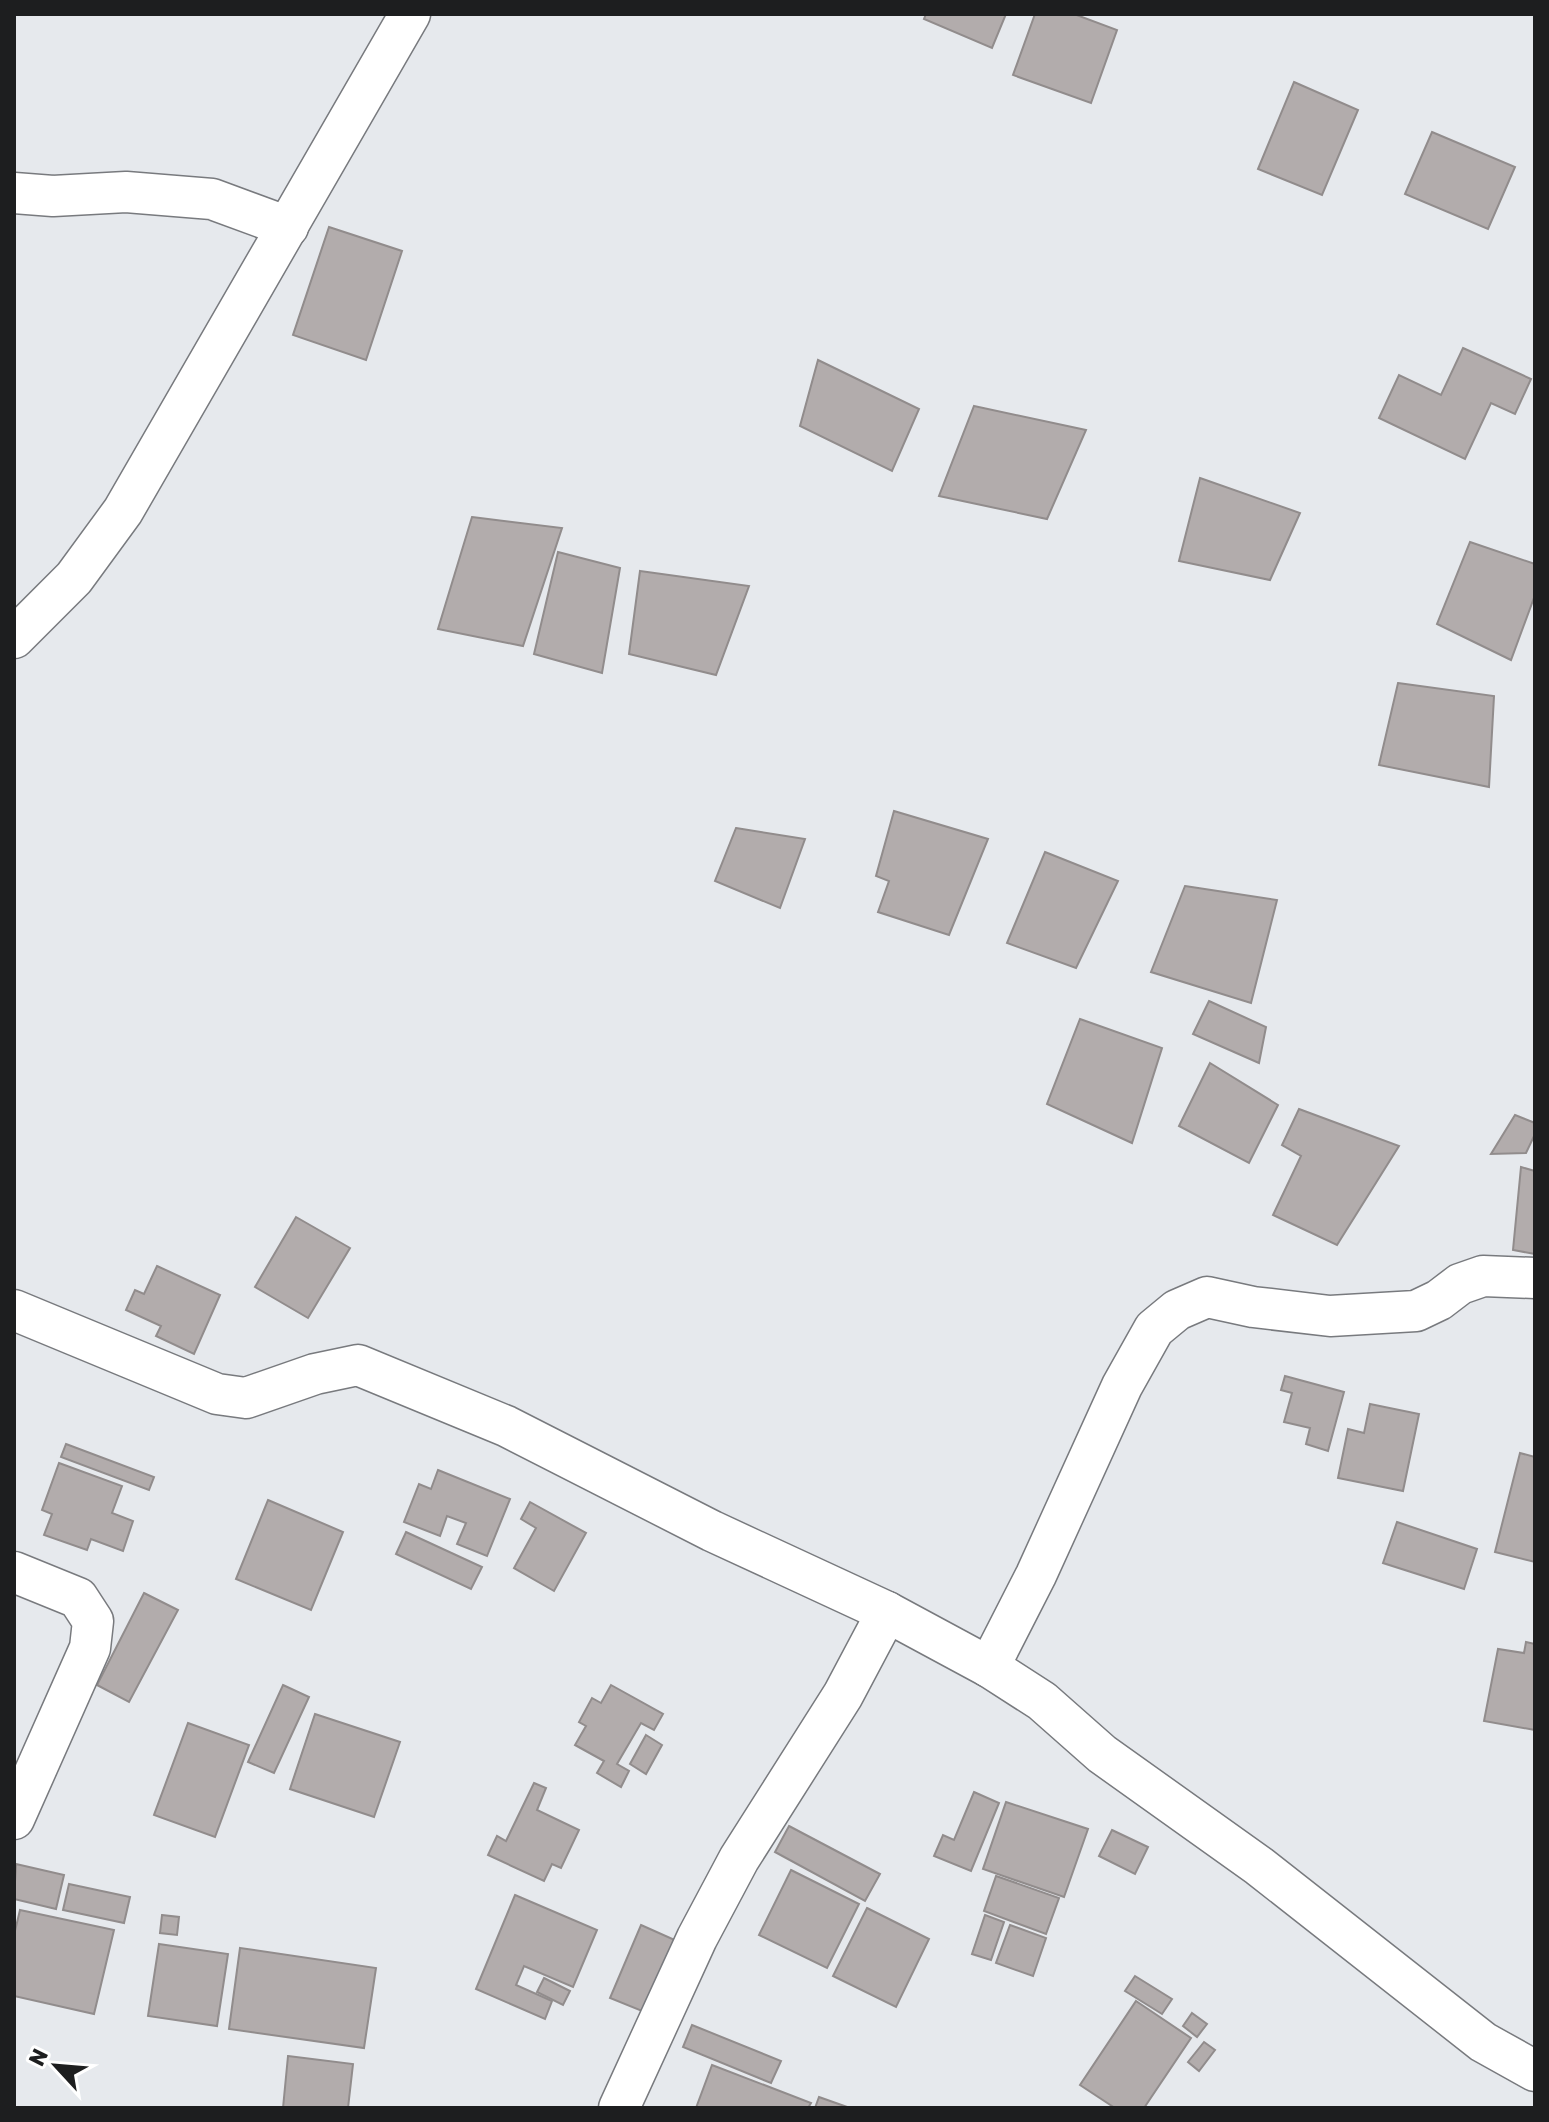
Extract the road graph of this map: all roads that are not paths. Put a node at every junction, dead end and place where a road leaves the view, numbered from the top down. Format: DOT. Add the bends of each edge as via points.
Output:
graph roads {
  1 [pos="410,14"];
  2 [pos="14,193"];
  3 [pos="288,227"];
  4 [pos="14,638"];
  5 [pos="1535,1278"];
  6 [pos="14,1310"];
  7 [pos="14,1572"];
  8 [pos="887,1612"];
  9 [pos="989,1667"];
  10 [pos="14,1819"];
  11 [pos="1535,2071"];
  12 [pos="619,2108"];
  1 -- 3 [label="street"];
  2 -- 3 [label="street" via="126,192 212,199"];
  3 -- 4 [label="street" via="123,511 74,578"];
  5 -- 9 [label="street" via="1483,1276 1416,1311 1330,1316 1207,1297 1177,1310 1154,1329 1122,1386"];
  6 -- 8 [label="street" via="217,1394 246,1398 358,1365 506,1426"];
  7 -- 10 [label="street" via="78,1598 93,1621 90,1648"];
  8 -- 9 [label="street"];
  8 -- 12 [label="street" via="843,1695 739,1859"];
  9 -- 11 [label="street" via="1042,1701 1102,1754 1259,1866 1483,2042"];
}
